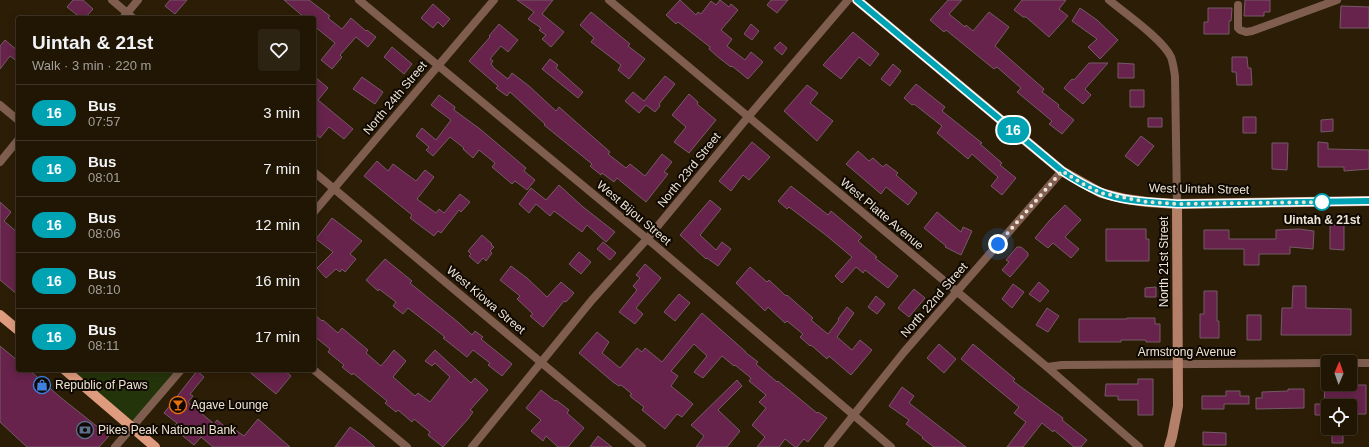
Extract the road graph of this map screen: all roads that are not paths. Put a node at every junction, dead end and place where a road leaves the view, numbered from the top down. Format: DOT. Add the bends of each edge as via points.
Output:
graph roads {
  1 [pos="112,0"];
  2 [pos="138,0"];
  3 [pos="359,0"];
  4 [pos="494,0"];
  5 [pos="609,0"];
  6 [pos="848,0"];
  7 [pos="857,0"];
  8 [pos="1110,0"];
  9 [pos="1337,0"];
  10 [pos="1238,5"];
  11 [pos="128,16"];
  12 [pos="439,66"];
  13 [pos="0,105"];
  14 [pos="748,117"];
  15 [pos="16,118"];
  16 [pos="16,142"];
  17 [pos="0,162"];
  18 [pos="1062,171"];
  19 [pos="316,174"];
  20 [pos="334,188"];
  21 [pos="1369,201"];
  22 [pos="1177,204"];
  23 [pos="316,210"];
  24 [pos="647,240"];
  25 [pos="956,292"];
  26 [pos="0,315"];
  27 [pos="16,328"];
  28 [pos="542,362"];
  29 [pos="1321,363"];
  30 [pos="1357,363"];
  31 [pos="1369,363"];
  32 [pos="1178,364"];
  33 [pos="1047,367"];
  34 [pos="67,372"];
  35 [pos="179,372"];
  36 [pos="316,372"];
  37 [pos="854,416"];
  38 [pos="132,428"];
  39 [pos="115,447"];
  40 [pos="155,447"];
  41 [pos="407,447"];
  42 [pos="472,447"];
  43 [pos="642,447"];
  44 [pos="828,447"];
  45 [pos="891,447"];
  46 [pos="1139,447"];
  47 [pos="1169,447"];
  1 -- 11 [label="street"];
  2 -- 11 [label="street"];
  3 -- 12 [label="street, West Bijou Street"];
  4 -- 12 [label="street, North 24th Street"];
  5 -- 14 [label="street, West Platte Avenue"];
  6 -- 14 [label="street, North 23rd Street"];
  7 -- 18 [label="main road, West Uintah Street"];
  8 -- 22 [label="street, North 21st Street" via="1163,46 1170,57 1175,76"];
  9 -- 10 [label="street" via="1246,32 1238,28"];
  12 -- 20 [label="street, North 24th Street"];
  12 -- 24 [label="street, West Bijou Street"];
  13 -- 15 [label="street"];
  14 -- 24 [label="street, North 23rd Street"];
  14 -- 25 [label="street, West Platte Avenue"];
  16 -- 17 [label="street"];
  18 -- 22 [label="main road, West Uintah Street" via="1101,193 1147,202"];
  18 -- 25 [label="street, North 22nd Street"];
  19 -- 20 [label="street, West Kiowa Street"];
  20 -- 23 [label="street, North 24th Street"];
  20 -- 28 [label="street, West Kiowa Street"];
  21 -- 22 [label="main road, West Uintah Street"];
  22 -- 32 [label="main road, North 21st Street"];
  24 -- 28 [label="street, North 23rd Street" via="592,300"];
  24 -- 37 [label="street, West Bijou Street"];
  25 -- 33 [label="street, West Platte Avenue"];
  25 -- 37 [label="street, North 22nd Street" via="904,352"];
  26 -- 27 [label="main road"];
  28 -- 42 [label="street, North 23rd Street"];
  28 -- 43 [label="street, West Kiowa Street"];
  29 -- 32 [label="street, Armstrong Avenue"];
  30 -- 31 [label="street"];
  32 -- 33 [label="street, Armstrong Avenue"];
  32 -- 47 [label="main road, North 21st Street" via="1178,406"];
  33 -- 46 [label="street, West Platte Avenue"];
  34 -- 38 [label="main road"];
  35 -- 38 [label="street"];
  36 -- 41 [label="street"];
  37 -- 44 [label="street, North 22nd Street"];
  37 -- 45 [label="street, West Bijou Street"];
  38 -- 39 [label="street"];
  38 -- 40 [label="main road"];
}
